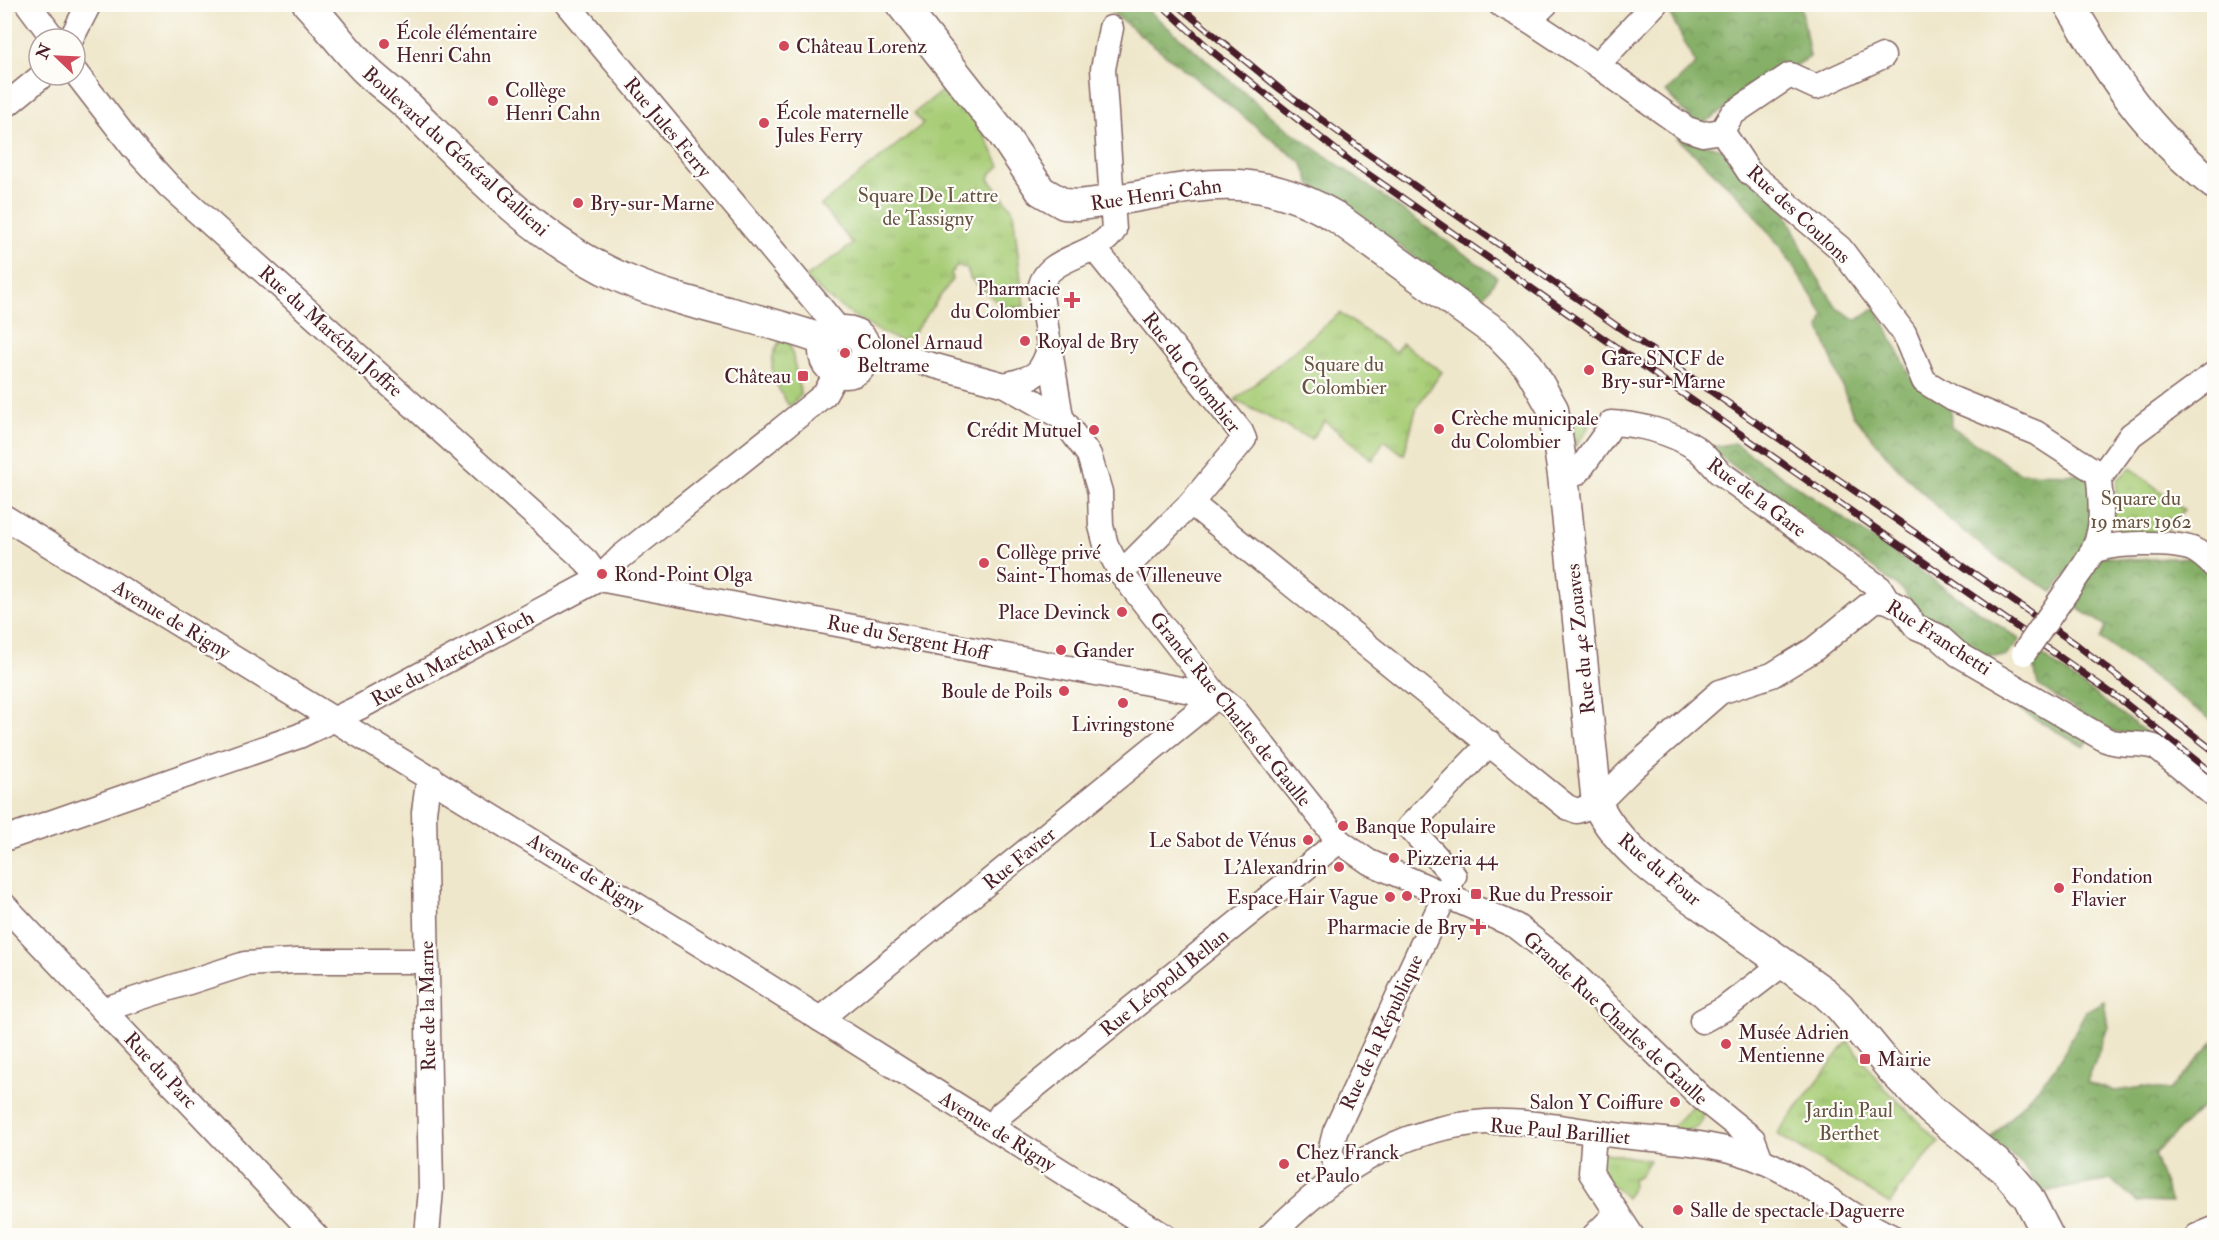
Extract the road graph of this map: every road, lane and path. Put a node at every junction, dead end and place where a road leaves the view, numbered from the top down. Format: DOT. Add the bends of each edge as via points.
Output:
graph roads {
  1 [pos="28,4"];
  2 [pos="89,4"];
  3 [pos="308,4"];
  4 [pos="567,4"];
  5 [pos="901,4"];
  6 [pos="1500,4"];
  7 [pos="1654,4"];
  8 [pos="2068,4"];
  9 [pos="1537,12"];
  10 [pos="45,27"];
  11 [pos="77,27"];
  12 [pos="1111,28"];
  13 [pos="1883,56"];
  14 [pos="1597,65"];
  15 [pos="28,87"];
  16 [pos="87,87"];
  17 [pos="4,107"];
  18 [pos="1722,131"];
  19 [pos="2214,183"];
  20 [pos="1113,199"];
  21 [pos="1094,248"];
  22 [pos="833,336"];
  23 [pos="866,347"];
  24 [pos="1050,347"];
  25 [pos="837,372"];
  26 [pos="2214,374"];
  27 [pos="1005,385"];
  28 [pos="1061,417"];
  29 [pos="1563,475"];
  30 [pos="2098,478"];
  31 [pos="1191,503"];
  32 [pos="4,517"];
  33 [pos="2100,544"];
  34 [pos="2214,566"];
  35 [pos="1121,573"];
  36 [pos="599,579"];
  37 [pos="1888,601"];
  38 [pos="2024,653"];
  39 [pos="1996,674"];
  40 [pos="1217,696"];
  41 [pos="2032,696"];
  42 [pos="336,718"];
  43 [pos="1490,744"];
  44 [pos="432,778"];
  45 [pos="2214,795"];
  46 [pos="1597,804"];
  47 [pos="4,839"];
  48 [pos="1339,841"];
  49 [pos="1446,894"];
  50 [pos="4,905"];
  51 [pos="425,962"];
  52 [pos="1784,963"];
  53 [pos="105,1009"];
  54 [pos="820,1019"];
  55 [pos="1702,1021"];
  56 [pos="1703,1099"];
  57 [pos="993,1127"];
  58 [pos="1594,1133"];
  59 [pos="1681,1144"];
  60 [pos="1761,1160"];
  61 [pos="1340,1173"];
  62 [pos="1617,1214"];
  63 [pos="2214,1229"];
  64 [pos="2047,1234"];
  65 [pos="316,1236"];
  66 [pos="427,1236"];
  67 [pos="1164,1236"];
  68 [pos="1270,1236"];
  69 [pos="1594,1236"];
  70 [pos="1632,1236"];
  71 [pos="1890,1236"];
  72 [pos="2197,1236"];
  1 -- 10 [label="street"];
  2 -- 11 [label="street"];
  3 -- 22 [label="main road, Boulevard du Général Gallieni" via="360,64 523,217 563,246 638,285"];
  4 -- 22 [label="street, Rue Jules Ferry"];
  5 -- 20 [label="main road, Rue Henri Cahn" via="1000,130 1041,191 1064,204 1085,205"];
  6 -- 9 [label="street"];
  7 -- 14 [label="street"];
  8 -- 19 [label="main road" via="2139,114"];
  9 -- 14 [label="street"];
  12 -- 20 [label="street" via="1103,69"];
  13 -- 18 [label="street" via="1816,87 1790,75 1732,114"];
  14 -- 18 [label="street" via="1687,129 1703,134"];
  15 -- 17 [label="street"];
  16 -- 36 [label="street, Rue du Maréchal Joffre" via="169,186 586,561"];
  18 -- 30 [label="street, Rue des Coulons" via="1749,172 1840,248 1904,333 1924,381 1953,399 2036,433 2096,472"];
  20 -- 21 [label="street" via="1114,230 1108,241"];
  20 -- 29 [label="main road, Rue Henri Cahn" via="1234,183 1308,201 1336,217 1498,335 1528,365 1553,409"];
  21 -- 24 [label="street" via="1050,270 1041,281"];
  21 -- 31 [label="street, Rue du Colombier" via="1244,436 1242,444"];
  22 -- 23 [label="main road" via="853,332"];
  22 -- 25 [label="main road" via="824,348 826,362"];
  23 -- 25 [label="main road" via="861,366 850,372"];
  23 -- 27 [label="street"];
  24 -- 27 [label="street" via="1043,369 1033,378"];
  24 -- 28 [label="street"];
  25 -- 36 [label="street, Rue du Maréchal Foch" via="825,394 621,557"];
  26 -- 30 [label="street" via="2131,435"];
  27 -- 28 [label="street"];
  28 -- 35 [label="street, Grande Rue Charles de Gaulle" via="1089,455 1100,492 1106,545"];
  29 -- 37 [label="street, Rue de la Gare" via="1578,472 1611,423 1637,424 1696,448 1719,472 1880,588"];
  29 -- 46 [label="main road, Rue du 4e Zouaves"];
  30 -- 33 [label="street"];
  31 -- 35 [label="street, Rue du Colombier"];
  31 -- 43 [label="street"];
  32 -- 42 [label="street, Avenue de Rigny"];
  33 -- 34 [label="street" via="2178,545 2202,553"];
  33 -- 38 [label="street, Rue Franchetti, bridge"];
  35 -- 40 [label="street, Grande Rue Charles de Gaulle"];
  36 -- 40 [label="street, Rue du Sergent Hoff"];
  36 -- 42 [label="street, Rue du Maréchal Foch"];
  37 -- 39 [label="street, Rue Franchetti" via="1902,608 1916,627 1938,636 1958,654"];
  37 -- 46 [label="street, Rue Franchetti" via="1876,599 1813,650 1772,675 1720,692"];
  38 -- 39 [label="street, Rue Franchetti" via="2008,669"];
  38 -- 41 [label="street" via="2024,679"];
  39 -- 41 [label="street"];
  40 -- 48 [label="street, Grande Rue Charles de Gaulle" via="1235,710"];
  40 -- 54 [label="street, Rue Favier"];
  41 -- 45 [label="street" via="2106,740 2157,748"];
  42 -- 44 [label="street, Avenue de Rigny"];
  42 -- 47 [label="street, Rue du Maréchal Foch" via="299,736"];
  43 -- 46 [label="street" via="1567,807 1577,810"];
  43 -- 49 [label="street" via="1409,827 1454,876"];
  44 -- 51 [label="street, Rue de la Marne" via="424,812"];
  44 -- 54 [label="street, Avenue de Rigny"];
  46 -- 52 [label="main road, Rue du Four" via="1630,849"];
  48 -- 49 [label="street, Grande Rue Charles de Gaulle" via="1369,862"];
  48 -- 57 [label="street, Rue Léopold Bellan" via="1002,1113"];
  49 -- 56 [label="street, Grande Rue Charles de Gaulle" via="1516,926 1561,961"];
  49 -- 61 [label="street, Rue de la République" via="1335,1132 1330,1152"];
  50 -- 53 [label="street, Rue du Parc"];
  51 -- 53 [label="street" via="245,964"];
  51 -- 66 [label="street, Rue de la Marne" via="431,1189"];
  52 -- 55 [label="street"];
  52 -- 64 [label="main road, Rue du Four" via="1840,1007 1893,1071 1947,1125 2005,1170 2028,1197"];
  53 -- 65 [label="street, Rue du Parc"];
  54 -- 57 [label="street, Avenue de Rigny"];
  56 -- 59 [label="street" via="1710,1114 1708,1126 1700,1137"];
  56 -- 60 [label="street, Grande Rue Charles de Gaulle" via="1753,1138"];
  57 -- 67 [label="street, Avenue de Rigny"];
  58 -- 59 [label="street, Rue Paul Barilliet"];
  58 -- 61 [label="street, Rue Paul Barilliet" via="1486,1122 1444,1128 1402,1141"];
  58 -- 62 [label="street" via="1591,1173"];
  59 -- 60 [label="street, Rue Paul Barilliet" via="1728,1148"];
  60 -- 71 [label="street" via="1805,1182"];
  61 -- 68 [label="street, Rue Paul Barilliet"];
  62 -- 69 [label="street"];
  62 -- 70 [label="street"];
  63 -- 72 [label="street"];
}
